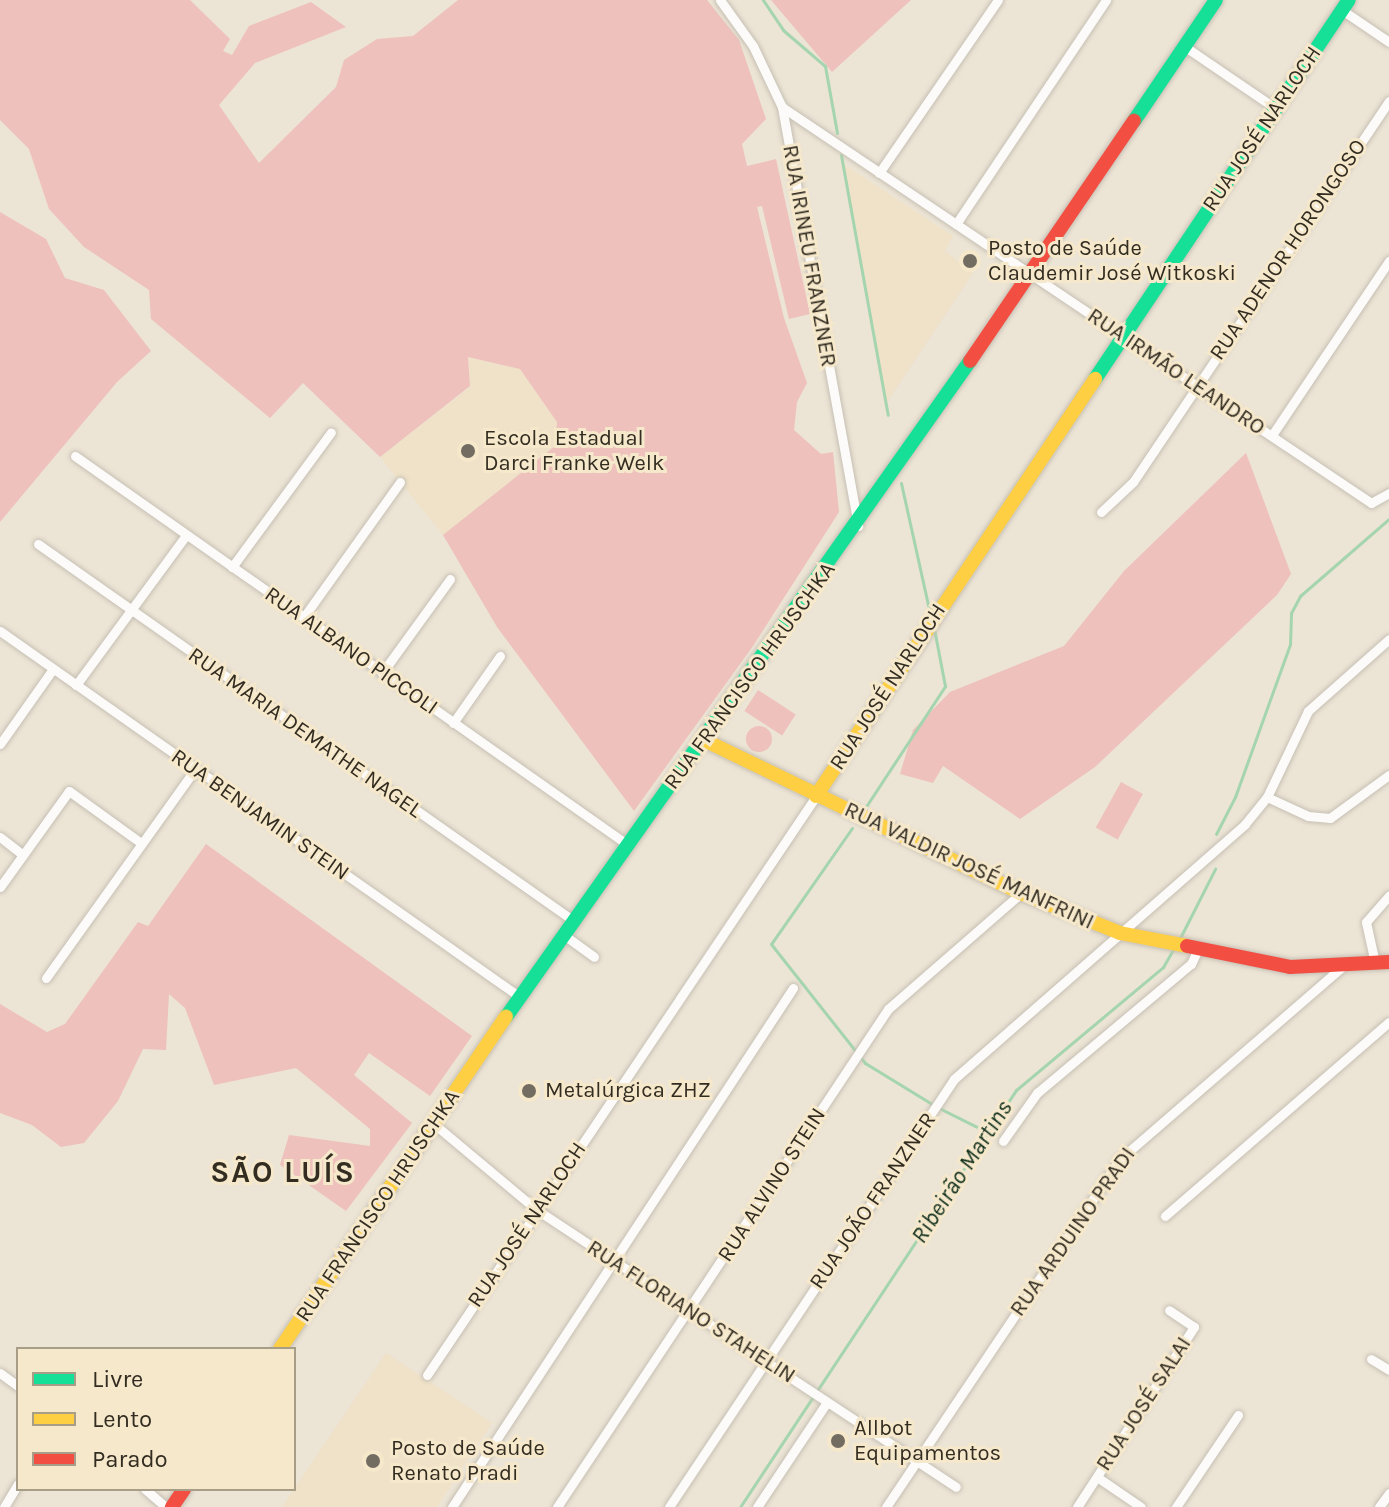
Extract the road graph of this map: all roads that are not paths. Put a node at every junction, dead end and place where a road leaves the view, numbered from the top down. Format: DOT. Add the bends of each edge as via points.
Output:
graph roads {
  1 [pos="720,0"];
  2 [pos="998,0"];
  3 [pos="1106,0"];
  4 [pos="1216,0"];
  5 [pos="1346,5"];
  6 [pos="1389,42"];
  7 [pos="1184,46"];
  8 [pos="1389,101"];
  9 [pos="782,107"];
  10 [pos="1275,108"];
  11 [pos="879,173"];
  12 [pos="956,224"];
  13 [pos="1389,261"];
  14 [pos="1029,273"];
  15 [pos="1121,335"];
  16 [pos="1197,386"];
  17 [pos="331,432"];
  18 [pos="1272,435"];
  19 [pos="75,456"];
  20 [pos="400,482"];
  21 [pos="1389,493"];
  22 [pos="1101,512"];
  23 [pos="858,526"];
  24 [pos="186,535"];
  25 [pos="38,544"];
  26 [pos="232,567"];
  27 [pos="450,579"];
  28 [pos="131,611"];
  29 [pos="303,618"];
  30 [pos="0,631"];
  31 [pos="1389,639"];
  32 [pos="500,656"];
  33 [pos="53,669"];
  34 [pos="382,673"];
  35 [pos="76,685"];
  36 [pos="453,723"];
  37 [pos="704,740"];
  38 [pos="0,744"];
  39 [pos="195,769"];
  40 [pos="1389,775"];
  41 [pos="816,796"];
  42 [pos="1267,797"];
  43 [pos="0,837"];
  44 [pos="141,843"];
  45 [pos="628,845"];
  46 [pos="23,855"];
  47 [pos="0,887"];
  48 [pos="1021,893"];
  49 [pos="1389,896"];
  50 [pos="574,921"];
  51 [pos="1120,933"];
  52 [pos="564,935"];
  53 [pos="1197,951"];
  54 [pos="594,957"];
  55 [pos="1382,963"];
  56 [pos="1343,966"];
  57 [pos="46,978"];
  58 [pos="793,988"];
  59 [pos="520,997"];
  60 [pos="1389,1022"];
  61 [pos="434,1124"];
  62 [pos="1003,1141"];
  63 [pos="537,1210"];
  64 [pos="1165,1216"];
  65 [pos="613,1261"];
  66 [pos="1169,1310"];
  67 [pos="690,1311"];
  68 [pos="281,1347"];
  69 [pos="1371,1359"];
  70 [pos="766,1362"];
  71 [pos="1389,1370"];
  72 [pos="427,1375"];
  73 [pos="824,1400"];
  74 [pos="1238,1415"];
  75 [pos="917,1461"];
  76 [pos="1097,1477"];
  77 [pos="16,1487"];
  78 [pos="956,1487"];
  79 [pos="148,1491"];
  80 [pos="182,1491"];
  81 [pos="1389,1493"];
  82 [pos="4,1507"];
  83 [pos="169,1507"];
  84 [pos="452,1507"];
  85 [pos="557,1507"];
  86 [pos="669,1507"];
  87 [pos="757,1507"];
  88 [pos="886,1507"];
  89 [pos="1077,1507"];
  90 [pos="1141,1507"];
  91 [pos="1176,1507"];
  92 [pos="1379,1507"];
  1 -- 9 [label="street, RUA IRINEU FRANZNER" via="753,46"];
  2 -- 11 [label="street"];
  3 -- 12 [label="street"];
  4 -- 7 [label="main road, RUA FRANCISCO HRUSCHKA"];
  5 -- 6 [label="street"];
  5 -- 10 [label="main road, RUA JOSÉ NARLOCH"];
  7 -- 10 [label="street"];
  7 -- 14 [label="main road, RUA FRANCISCO HRUSCHKA"];
  8 -- 16 [label="street, RUA ADENOR HORONGOSO"];
  9 -- 11 [label="street, RUA IRMÃO LEANDRO"];
  9 -- 23 [label="street, RUA IRINEU FRANZNER"];
  10 -- 15 [label="main road, RUA JOSÉ NARLOCH"];
  11 -- 12 [label="street, RUA IRMÃO LEANDRO"];
  12 -- 14 [label="street, RUA IRMÃO LEANDRO"];
  13 -- 18 [label="street"];
  14 -- 15 [label="street, RUA IRMÃO LEANDRO"];
  14 -- 23 [label="main road, RUA FRANCISCO HRUSCHKA"];
  15 -- 16 [label="street, RUA IRMÃO LEANDRO"];
  15 -- 41 [label="main road, RUA JOSÉ NARLOCH"];
  16 -- 18 [label="street, RUA IRMÃO LEANDRO"];
  16 -- 22 [label="street, RUA ADENOR HORONGOSO" via="1133,482"];
  17 -- 26 [label="street"];
  18 -- 21 [label="street, RUA IRMÃO LEANDRO" via="1371,503"];
  19 -- 24 [label="street, RUA ALBANO PICCOLI"];
  20 -- 29 [label="street"];
  23 -- 37 [label="main road, RUA FRANCISCO HRUSCHKA"];
  24 -- 26 [label="street, RUA ALBANO PICCOLI"];
  24 -- 28 [label="street"];
  25 -- 28 [label="street, RUA MARIA DEMATHE NAGEL"];
  26 -- 29 [label="street, RUA ALBANO PICCOLI"];
  27 -- 34 [label="street"];
  28 -- 35 [label="street"];
  28 -- 50 [label="street, RUA MARIA DEMATHE NAGEL"];
  29 -- 34 [label="street, RUA ALBANO PICCOLI"];
  30 -- 33 [label="street, RUA BENJAMIN STEIN"];
  31 -- 42 [label="street, RUA JOÃO FRANZNER" via="1308,711"];
  32 -- 36 [label="street"];
  33 -- 35 [label="street, RUA BENJAMIN STEIN"];
  33 -- 38 [label="street"];
  34 -- 36 [label="street, RUA ALBANO PICCOLI"];
  35 -- 39 [label="street, RUA BENJAMIN STEIN"];
  36 -- 45 [label="street, RUA ALBANO PICCOLI"];
  37 -- 41 [label="main road, RUA VALDIR JOSÉ MANFRINI"];
  37 -- 45 [label="main road, RUA FRANCISCO HRUSCHKA"];
  39 -- 44 [label="street"];
  39 -- 59 [label="street, RUA BENJAMIN STEIN"];
  40 -- 42 [label="street" via="1330,818 1308,816"];
  41 -- 48 [label="main road, RUA VALDIR JOSÉ MANFRINI"];
  41 -- 63 [label="street, RUA JOSÉ NARLOCH"];
  42 -- 51 [label="street, RUA JOÃO FRANZNER" via="1228,840"];
  43 -- 46 [label="street"];
  44 -- 46 [label="street" via="69,791"];
  44 -- 57 [label="street"];
  45 -- 50 [label="main road, RUA FRANCISCO HRUSCHKA"];
  46 -- 47 [label="street"];
  48 -- 51 [label="main road, RUA VALDIR JOSÉ MANFRINI"];
  48 -- 67 [label="street, RUA ALVINO STEIN" via="895,1001"];
  49 -- 55 [label="street" via="1366,922"];
  50 -- 52 [label="main road, RUA FRANCISCO HRUSCHKA"];
  51 -- 53 [label="main road, RUA VALDIR JOSÉ MANFRINI"];
  51 -- 70 [label="street, RUA JOÃO FRANZNER" via="973,1059 938,1102"];
  52 -- 54 [label="street"];
  52 -- 59 [label="main road, RUA FRANCISCO HRUSCHKA"];
  53 -- 56 [label="main road, RUA VALDIR JOSÉ MANFRINI" via="1290,967"];
  53 -- 62 [label="street" via="1191,964 1037,1093"];
  55 -- 56 [label="main road, RUA VALDIR JOSÉ MANFRINI"];
  56 -- 75 [label="street, RUA ARDUINO PRADI" via="1119,1160"];
  58 -- 65 [label="street"];
  59 -- 61 [label="main road, RUA FRANCISCO HRUSCHKA"];
  60 -- 64 [label="street"];
  61 -- 63 [label="street, RUA FLORIANO STAHELIN"];
  61 -- 68 [label="main road, RUA FRANCISCO HRUSCHKA"];
  63 -- 65 [label="street, RUA FLORIANO STAHELIN"];
  63 -- 72 [label="street, RUA JOSÉ NARLOCH"];
  65 -- 67 [label="street, RUA FLORIANO STAHELIN"];
  65 -- 84 [label="street"];
  66 -- 76 [label="street, RUA JOSÉ SALAI" via="1194,1327"];
  67 -- 70 [label="street, RUA FLORIANO STAHELIN"];
  67 -- 85 [label="street, RUA ALVINO STEIN"];
  69 -- 71 [label="street"];
  70 -- 73 [label="street, RUA FLORIANO STAHELIN"];
  70 -- 86 [label="street, RUA JOÃO FRANZNER"];
  73 -- 75 [label="street, RUA FLORIANO STAHELIN"];
  73 -- 87 [label="street"];
  74 -- 91 [label="street"];
  75 -- 78 [label="street, RUA FLORIANO STAHELIN"];
  75 -- 88 [label="street, RUA ARDUINO PRADI"];
  76 -- 89 [label="street, RUA JOSÉ SALAI"];
  76 -- 90 [label="street"];
  77 -- 82 [label="street"];
  79 -- 83 [label="street"];
  80 -- 83 [label="main road"];
  81 -- 92 [label="street"];
}
